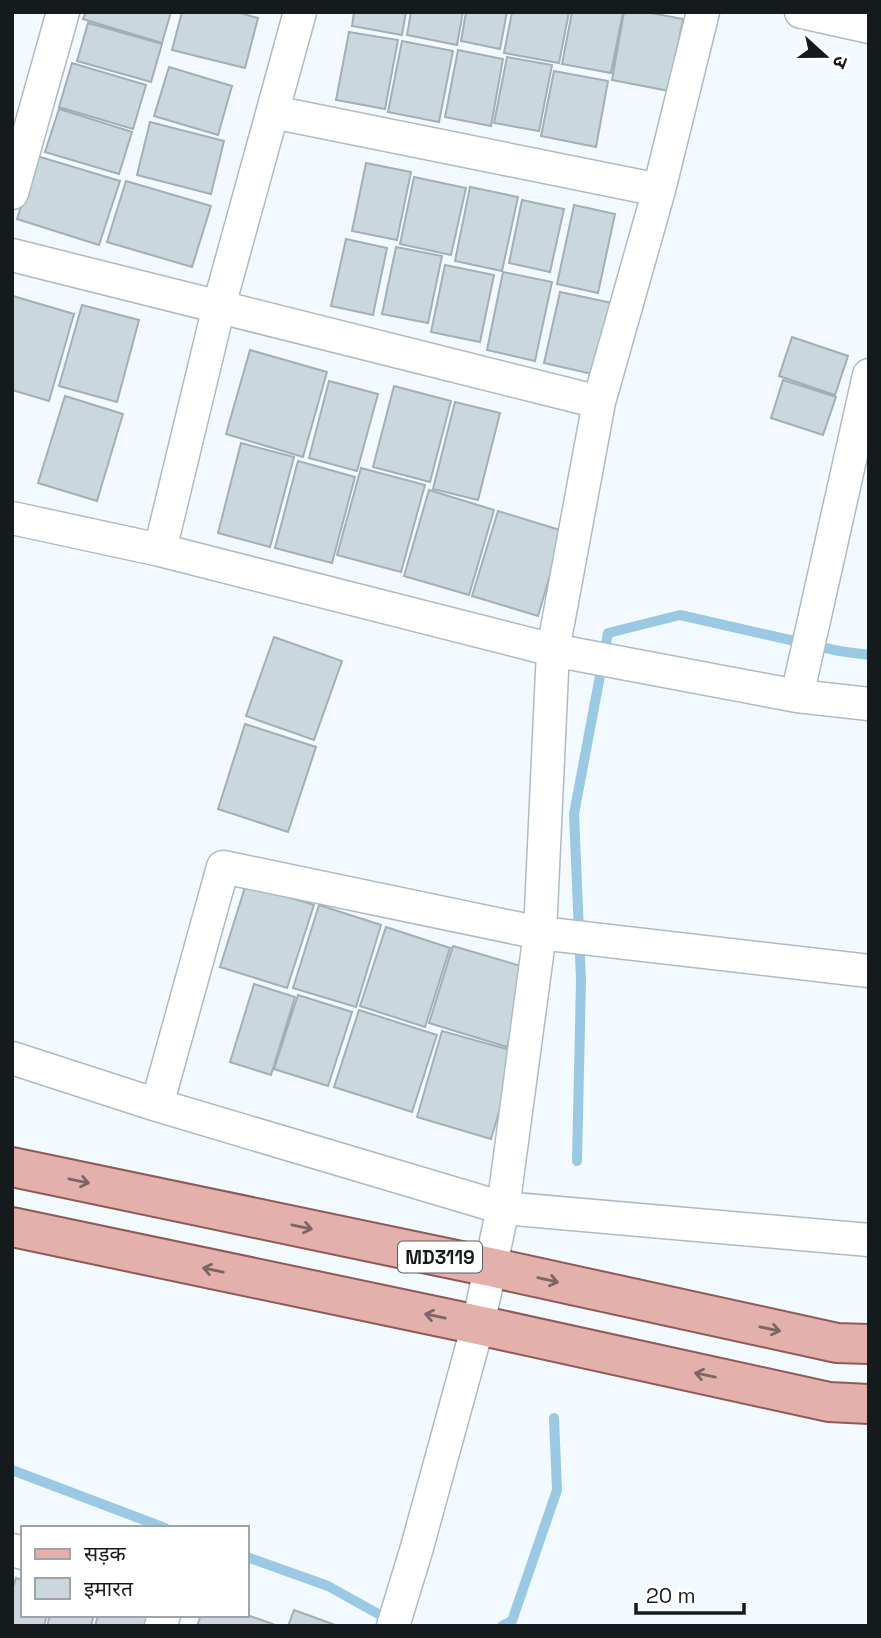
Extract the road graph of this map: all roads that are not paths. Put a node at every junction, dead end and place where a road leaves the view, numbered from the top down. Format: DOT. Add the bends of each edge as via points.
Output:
graph roads {
  1 [pos="63,12"];
  2 [pos="300,12"];
  3 [pos="703,12"];
  4 [pos="801,12"];
  5 [pos="869,27"];
  6 [pos="273,112"];
  7 [pos="659,190"];
  8 [pos="12,193"];
  9 [pos="12,255"];
  10 [pos="219,306"];
  11 [pos="869,375"];
  12 [pos="599,402"];
  13 [pos="12,518"];
  14 [pos="160,550"];
  15 [pos="553,650"];
  16 [pos="797,696"];
  17 [pos="869,704"];
  18 [pos="540,933"];
  19 [pos="869,971"];
  20 [pos="12,1058"];
  21 [pos="157,1105"];
  22 [pos="12,1167"];
  23 [pos="503,1208"];
  24 [pos="12,1227"];
  25 [pos="869,1240"];
  26 [pos="490,1267"];
  27 [pos="478,1325"];
  28 [pos="869,1344"];
  29 [pos="869,1404"];
  30 [pos="393,1626"];
  1 -- 8 [label="street"];
  2 -- 6 [label="street"];
  3 -- 7 [label="street"];
  4 -- 5 [label="street"];
  6 -- 7 [label="street"];
  6 -- 10 [label="street"];
  7 -- 12 [label="street"];
  9 -- 10 [label="street"];
  10 -- 12 [label="street"];
  10 -- 14 [label="street"];
  11 -- 16 [label="street"];
  12 -- 15 [label="street"];
  13 -- 14 [label="street"];
  14 -- 15 [label="street"];
  15 -- 16 [label="street"];
  15 -- 18 [label="street"];
  16 -- 17 [label="street"];
  18 -- 19 [label="street"];
  18 -- 21 [label="street" via="223,867"];
  18 -- 23 [label="street"];
  20 -- 21 [label="street"];
  21 -- 23 [label="street"];
  22 -- 26 [label="main road, MD3119, one-way"];
  23 -- 25 [label="street"];
  23 -- 26 [label="street"];
  27 -- 24 [label="main road, one-way"];
  26 -- 27 [label="street"];
  26 -- 28 [label="main road, MD3119, one-way" via="836,1343"];
  29 -- 27 [label="main road, one-way" via="829,1402"];
  27 -- 30 [label="street"];
}
